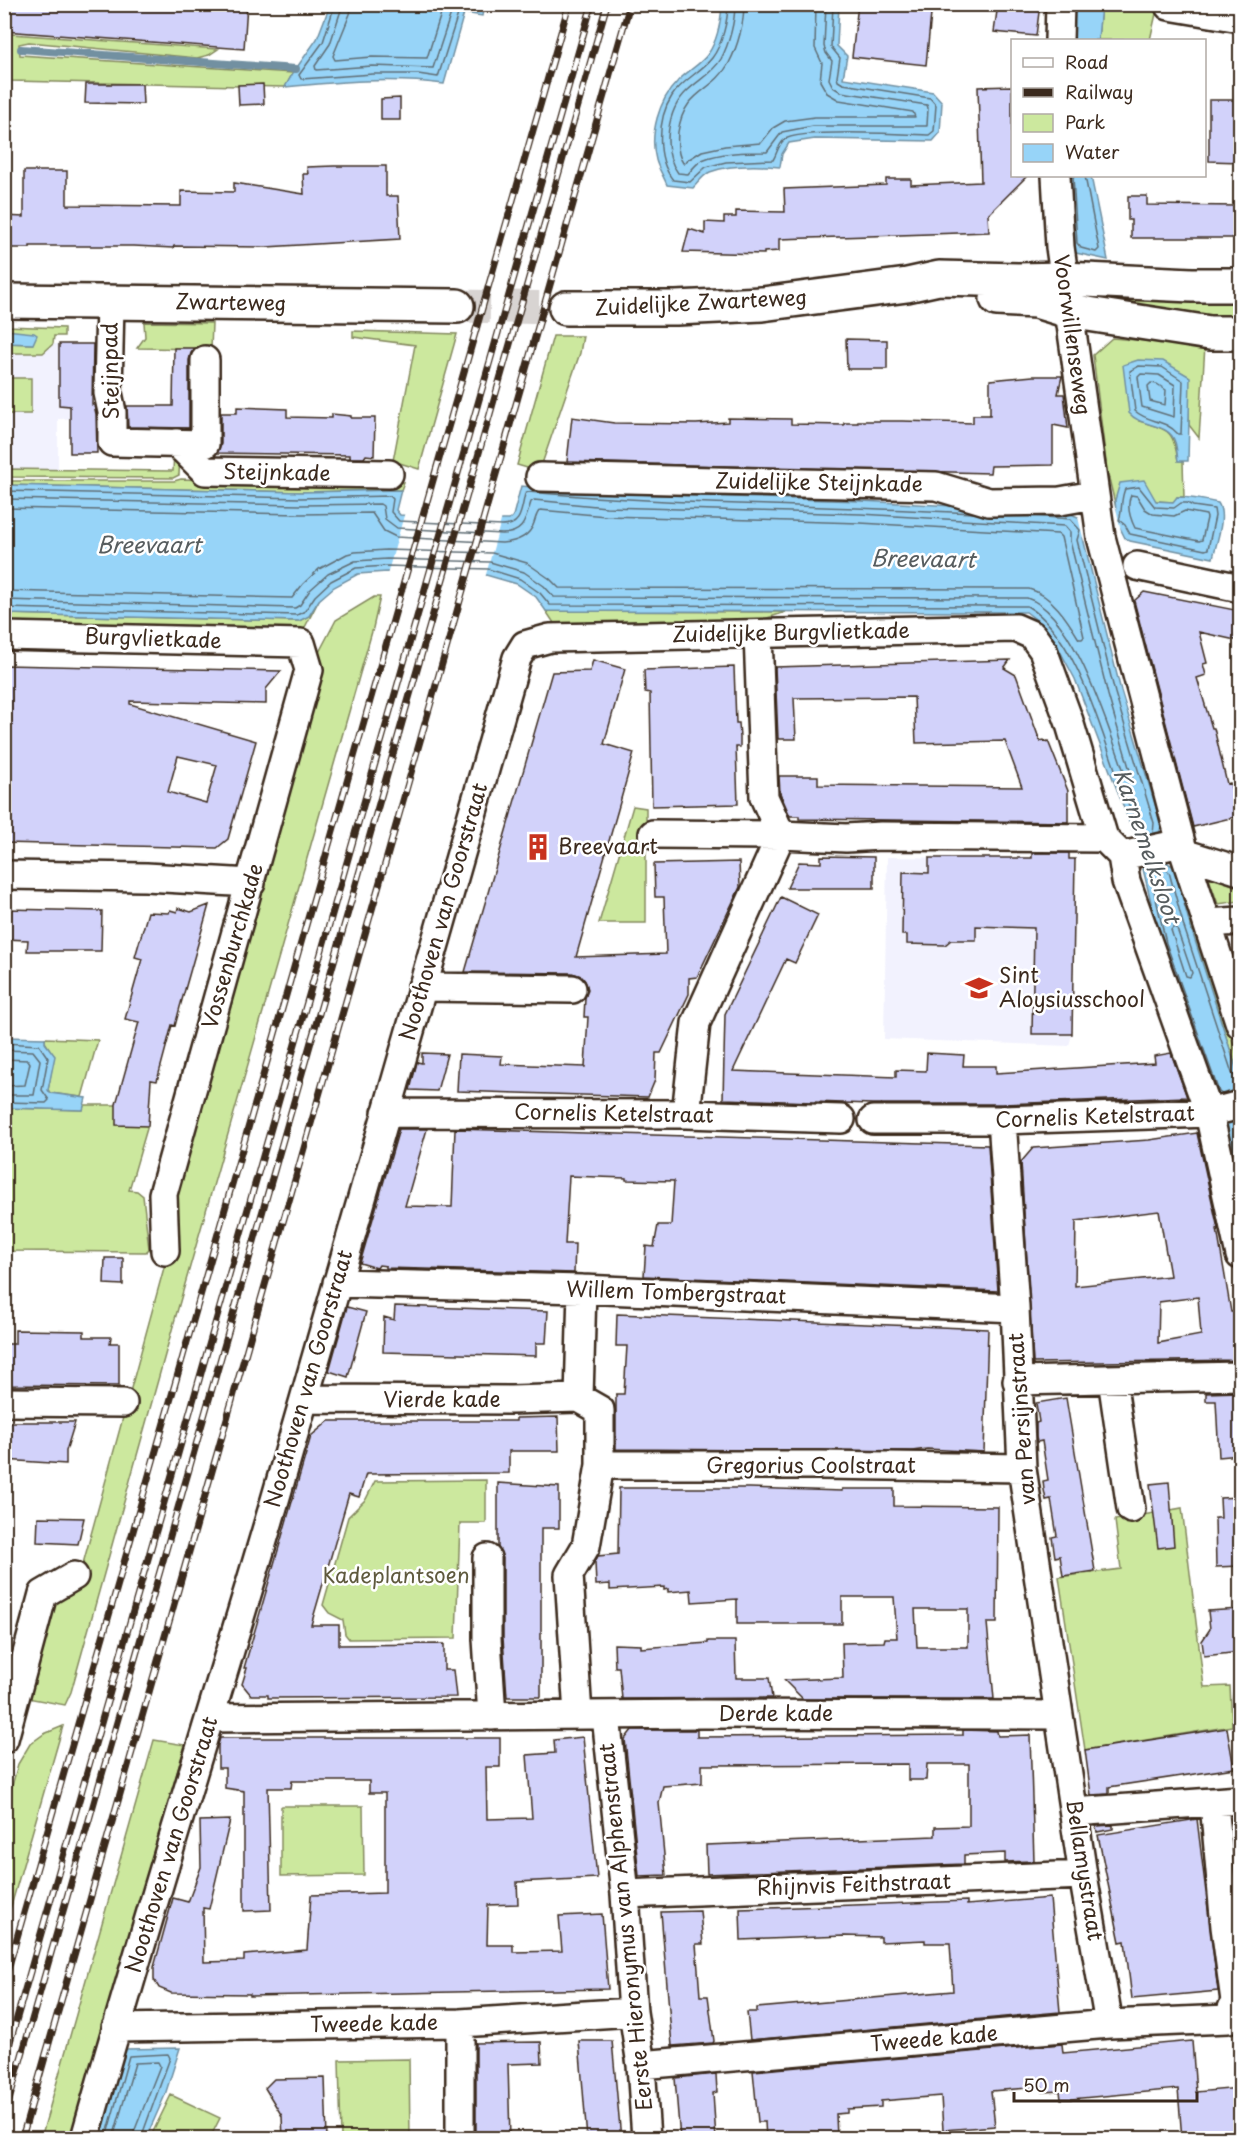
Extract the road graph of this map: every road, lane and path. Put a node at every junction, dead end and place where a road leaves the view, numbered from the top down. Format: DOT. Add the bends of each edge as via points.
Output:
graph roads {
  1 [pos="1060,4"];
  2 [pos="1169,6"];
  3 [pos="1240,18"];
  4 [pos="1059,39"];
  5 [pos="1056,177"];
  6 [pos="1064,279"];
  7 [pos="907,285"];
  8 [pos="1240,285"];
  9 [pos="4,301"];
  10 [pos="110,302"];
  11 [pos="457,306"];
  12 [pos="566,308"];
  13 [pos="1069,311"];
  14 [pos="1240,333"];
  15 [pos="205,360"];
  16 [pos="177,443"];
  17 [pos="389,474"];
  18 [pos="540,477"];
  19 [pos="1100,526"];
  20 [pos="1137,566"];
  21 [pos="1240,588"];
  22 [pos="758,634"];
  23 [pos="4,636"];
  24 [pos="550,638"];
  25 [pos="301,644"];
  26 [pos="653,834"];
  27 [pos="781,835"];
  28 [pos="1150,849"];
  29 [pos="1240,871"];
  30 [pos="4,875"];
  31 [pos="251,883"];
  32 [pos="1240,921"];
  33 [pos="1207,923"];
  34 [pos="422,987"];
  35 [pos="572,989"];
  36 [pos="1240,1024"];
  37 [pos="1225,1109"];
  38 [pos="386,1113"];
  39 [pos="686,1114"];
  40 [pos="841,1119"];
  41 [pos="873,1120"];
  42 [pos="1002,1120"];
  43 [pos="165,1251"];
  44 [pos="1240,1255"];
  45 [pos="337,1283"];
  46 [pos="582,1289"];
  47 [pos="1015,1308"];
  48 [pos="1240,1376"];
  49 [pos="1112,1379"];
  50 [pos="1017,1381"];
  51 [pos="579,1398"];
  52 [pos="305,1399"];
  53 [pos="4,1402"];
  54 [pos="123,1403"];
  55 [pos="600,1465"];
  56 [pos="1022,1468"];
  57 [pos="1131,1509"];
  58 [pos="487,1558"];
  59 [pos="74,1576"];
  60 [pos="1059,1715"];
  61 [pos="492,1716"];
  62 [pos="578,1716"];
  63 [pos="606,1716"];
  64 [pos="210,1718"];
  65 [pos="6,1724"];
  66 [pos="1227,1802"];
  67 [pos="1074,1812"];
  68 [pos="1083,1875"];
  69 [pos="625,1894"];
  70 [pos="633,2012"];
  71 [pos="460,2023"];
  72 [pos="1109,2024"];
  73 [pos="116,2028"];
  74 [pos="641,2065"];
  75 [pos="85,2139"];
  76 [pos="460,2139"];
  77 [pos="646,2139"];
  1 -- 4 [label="street"];
  2 -- 3 [label="street"];
  5 -- 6 [label="street, Voorwillenseweg"];
  6 -- 7 [label="main road, Zuidelijke Zwarteweg" via="939,278"];
  6 -- 8 [label="main road, Zuidelijke Zwarteweg"];
  6 -- 13 [label="street, Voorwillenseweg"];
  7 -- 12 [label="main road, Zuidelijke Zwarteweg" via="762,304"];
  7 -- 13 [label="main road, Zuidelijke Zwarteweg" via="938,295 1036,302"];
  9 -- 10 [label="main road, Zwarteweg"];
  10 -- 11 [label="main road, Zwarteweg"];
  10 -- 16 [label="street, Steijnpad" via="108,393 112,442"];
  13 -- 14 [label="main road, Zuidelijke Zwarteweg" via="1210,333"];
  13 -- 19 [label="street, Voorwillenseweg"];
  15 -- 16 [label="street, Steijnpad" via="205,444"];
  16 -- 17 [label="street, Steijnkade" via="205,471"];
  18 -- 19 [label="street, Zuidelijke Steijnkade" via="936,486 989,502 1060,501"];
  19 -- 28 [label="street"];
  20 -- 21 [label="street"];
  22 -- 24 [label="street, Zuidelijke Burgvlietkade"];
  22 -- 27 [label="street" via="764,798"];
  22 -- 28 [label="street, Zuidelijke Burgvlietkade" via="1016,628 1032,635 1044,650 1069,721"];
  23 -- 25 [label="street, Burgvlietkade"];
  24 -- 34 [label="street, Noothoven van Goorstraat" via="525,645 517,658"];
  25 -- 31 [label="street, Vossenburchkade" via="309,670"];
  26 -- 27 [label="street"];
  27 -- 28 [label="street"];
  27 -- 39 [label="street" via="696,1023"];
  28 -- 29 [label="street"];
  28 -- 33 [label="street"];
  28 -- 37 [label="street" via="1126,881"];
  30 -- 31 [label="street"];
  31 -- 43 [label="street, Vossenburchkade" via="163,1194"];
  32 -- 33 [label="street"];
  33 -- 36 [label="street"];
  34 -- 35 [label="street"];
  34 -- 38 [label="street, Noothoven van Goorstraat"];
  37 -- 42 [label="street, Cornelis Ketelstraat"];
  37 -- 44 [label="street"];
  38 -- 39 [label="street, Cornelis Ketelstraat"];
  38 -- 45 [label="street, Noothoven van Goorstraat"];
  39 -- 40 [label="street, Cornelis Ketelstraat"];
  41 -- 42 [label="street, Cornelis Ketelstraat"];
  42 -- 47 [label="street, van Persijnstraat"];
  45 -- 46 [label="street, Willem Tombergstraat"];
  45 -- 52 [label="street, Noothoven van Goorstraat"];
  46 -- 47 [label="street, Willem Tombergstraat"];
  46 -- 51 [label="street"];
  47 -- 50 [label="street, van Persijnstraat"];
  48 -- 49 [label="street"];
  49 -- 50 [label="street"];
  49 -- 57 [label="street"];
  50 -- 56 [label="street, van Persijnstraat"];
  51 -- 52 [label="street, Vierde kade"];
  51 -- 55 [label="street" via="600,1410"];
  52 -- 64 [label="street, Noothoven van Goorstraat"];
  53 -- 54 [label="street"];
  55 -- 56 [label="street, Gregorius Coolstraat"];
  55 -- 62 [label="street" via="586,1546 569,1575"];
  56 -- 60 [label="street, van Persijnstraat"];
  58 -- 61 [label="street"];
  59 -- 65 [label="street" via="43,1594"];
  60 -- 63 [label="street, Derde kade"];
  60 -- 67 [label="street, Bellamystraat"];
  61 -- 62 [label="street, Derde kade"];
  61 -- 64 [label="street, Derde kade"];
  62 -- 63 [label="street, Derde kade"];
  63 -- 69 [label="street, Eerste Hieronymus van Alphenstraat"];
  64 -- 73 [label="street, Noothoven van Goorstraat"];
  66 -- 67 [label="street"];
  66 -- 72 [label="street, Tweede kade" via="1225,1928 1235,2001 1228,2019"];
  67 -- 68 [label="street, Bellamystraat"];
  68 -- 69 [label="street, Rhijnvis Feithstraat"];
  68 -- 72 [label="street, Bellamystraat"];
  69 -- 70 [label="street, Eerste Hieronymus van Alphenstraat"];
  70 -- 71 [label="street, Tweede kade"];
  70 -- 74 [label="street, Eerste Hieronymus van Alphenstraat"];
  71 -- 73 [label="street, Tweede kade"];
  71 -- 76 [label="street"];
  72 -- 74 [label="street, Tweede kade"];
  73 -- 75 [label="street, Noothoven van Goorstraat"];
  74 -- 77 [label="street, Eerste Hieronymus van Alphenstraat"];
}
